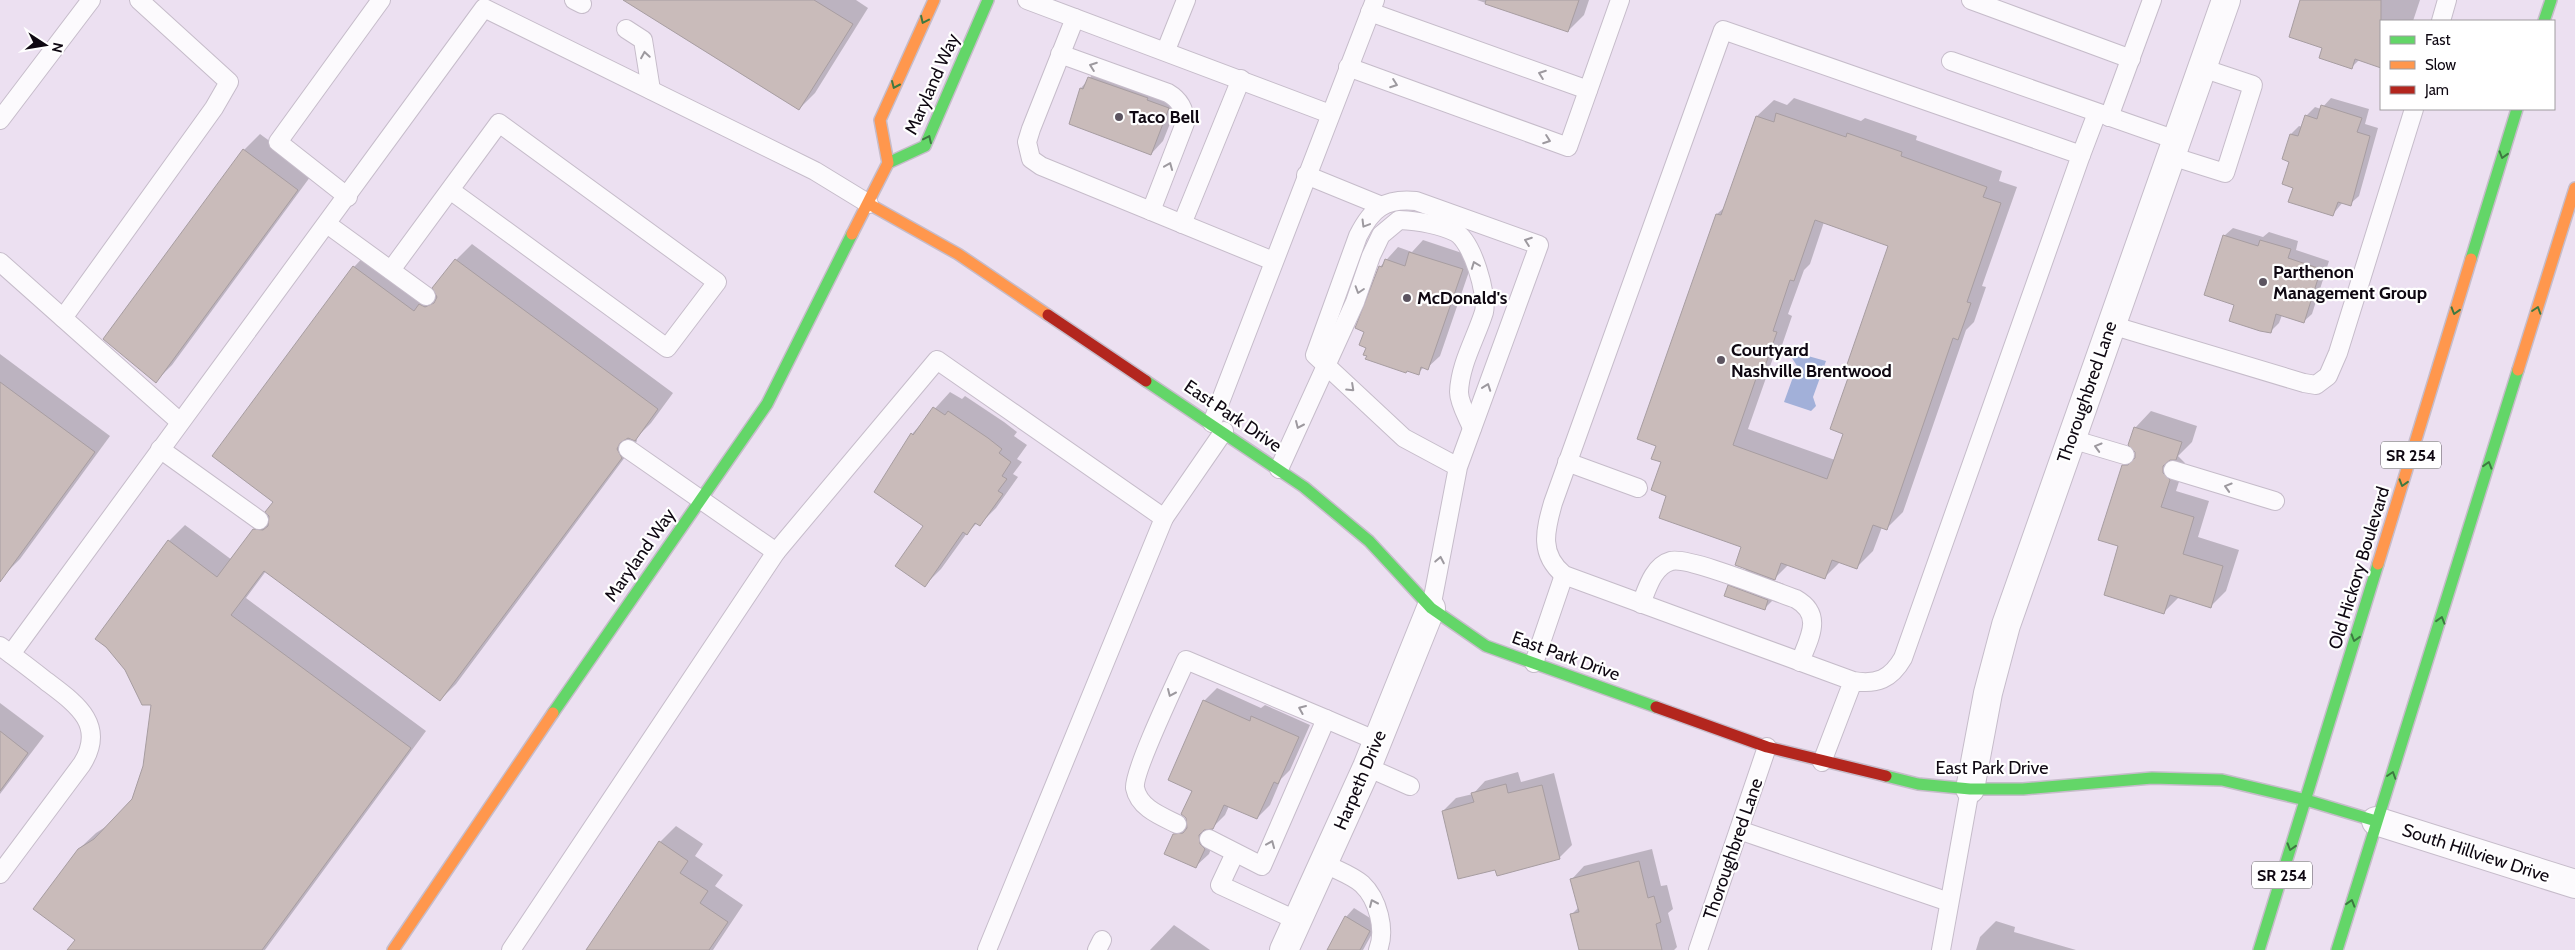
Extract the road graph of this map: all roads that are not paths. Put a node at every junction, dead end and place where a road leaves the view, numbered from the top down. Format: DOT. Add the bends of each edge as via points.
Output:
graph roads {
  1 [pos="91,0"];
  2 [pos="139,0"];
  3 [pos="381,0"];
  4 [pos="934,0"];
  5 [pos="988,0"];
  6 [pos="1027,0"];
  7 [pos="1186,0"];
  8 [pos="1620,0"];
  9 [pos="1971,0"];
  10 [pos="2152,0"];
  11 [pos="2226,0"];
  12 [pos="2447,0"];
  13 [pos="2551,0"];
  14 [pos="484,4"];
  15 [pos="1372,6"];
  16 [pos="1075,18"];
  17 [pos="2441,20"];
  18 [pos="2544,20"];
  19 [pos="626,28"];
  20 [pos="1166,50"];
  21 [pos="1060,54"];
  22 [pos="2131,59"];
  23 [pos="1951,61"];
  24 [pos="1348,68"];
  25 [pos="2202,68"];
  26 [pos="1241,80"];
  27 [pos="651,90"];
  28 [pos="1588,90"];
  29 [pos="2414,110"];
  30 [pos="2517,110"];
  31 [pos="1330,114"];
  32 [pos="2103,115"];
  33 [pos="0,120"];
  34 [pos="2174,148"];
  35 [pos="2081,155"];
  36 [pos="888,163"];
  37 [pos="1306,176"];
  38 [pos="2575,188"];
  39 [pos="450,190"];
  40 [pos="348,197"];
  41 [pos="869,204"];
  42 [pos="1382,206"];
  43 [pos="1151,211"];
  44 [pos="327,224"];
  45 [pos="1182,224"];
  46 [pos="1273,261"];
  47 [pos="0,262"];
  48 [pos="392,270"];
  49 [pos="426,296"];
  50 [pos="63,318"];
  51 [pos="2111,325"];
  52 [pos="1326,364"];
  53 [pos="180,422"];
  54 [pos="1218,427"];
  55 [pos="1472,428"];
  56 [pos="2070,439"];
  57 [pos="160,449"];
  58 [pos="628,449"];
  59 [pos="2125,455"];
  60 [pos="1567,462"];
  61 [pos="1458,467"];
  62 [pos="1280,469"];
  63 [pos="2173,470"];
  64 [pos="1638,488"];
  65 [pos="701,499"];
  66 [pos="2275,501"];
  67 [pos="1164,518"];
  68 [pos="259,520"];
  69 [pos="776,552"];
  70 [pos="1564,576"];
  71 [pos="1642,604"];
  72 [pos="1431,608"];
  73 [pos="6,650"];
  74 [pos="1800,662"];
  75 [pos="1534,663"];
  76 [pos="1853,681"];
  77 [pos="1326,719"];
  78 [pos="1378,741"];
  79 [pos="1767,747"];
  80 [pos="1822,762"];
  81 [pos="1367,767"];
  82 [pos="1410,786"];
  83 [pos="1970,789"];
  84 [pos="2306,800"];
  85 [pos="2376,821"];
  86 [pos="1177,824"];
  87 [pos="1740,830"];
  88 [pos="1209,839"];
  89 [pos="1235,853"];
  90 [pos="1324,863"];
  91 [pos="0,874"];
  92 [pos="2575,884"];
  93 [pos="1949,902"];
  94 [pos="1298,921"];
  95 [pos="393,950"];
  96 [pos="512,950"];
  97 [pos="987,950"];
  98 [pos="1284,950"];
  99 [pos="1378,950"];
  100 [pos="1698,950"];
  101 [pos="1941,950"];
  102 [pos="2259,950"];
  103 [pos="2337,950"];
  1 -- 33 [label="lane"];
  2 -- 50 [label="lane" via="229,82 214,108"];
  3 -- 40 [label="lane" via="278,142"];
  4 -- 36 [label="main road, Maryland Way, one-way" via="880,120"];
  36 -- 5 [label="main road, Maryland Way, one-way" via="925,146"];
  6 -- 16 [label="lane"];
  7 -- 20 [label="lane"];
  8 -- 28 [label="lane"];
  9 -- 22 [label="lane"];
  10 -- 22 [label="lane"];
  11 -- 25 [label="street, Thoroughbred Lane"];
  12 -- 17 [label="lane"];
  13 -- 18 [label="main road"];
  14 -- 27 [label="lane"];
  14 -- 40 [label="lane"];
  15 -- 24 [label="lane"];
  28 -- 15 [label="lane, one-way"];
  16 -- 20 [label="lane"];
  16 -- 21 [label="lane"];
  27 -- 19 [label="lane, one-way" via="643,40"];
  20 -- 26 [label="lane"];
  21 -- 43 [label="lane" via="1027,142 1031,159"];
  43 -- 21 [label="lane, one-way" via="1183,131 1185,115 1180,102 1168,93"];
  22 -- 32 [label="lane"];
  23 -- 32 [label="lane"];
  24 -- 28 [label="lane, one-way" via="1568,147"];
  24 -- 31 [label="lane"];
  25 -- 34 [label="street, Thoroughbred Lane"];
  25 -- 34 [label="lane" via="2253,85 2225,173"];
  26 -- 31 [label="lane"];
  26 -- 45 [label="lane"];
  27 -- 41 [label="lane" via="815,171"];
  29 -- 51 [label="lane" via="2338,353 2328,376 2316,385"];
  30 -- 84 [label="main road, Old Hickory Boulevard / SR 254, one-way"];
  31 -- 37 [label="lane"];
  32 -- 34 [label="lane"];
  32 -- 35 [label="lane"];
  34 -- 51 [label="street, Thoroughbred Lane"];
  35 -- 60 [label="lane" via="1723,30"];
  35 -- 76 [label="lane" via="1902,658 1889,677 1866,684"];
  36 -- 41 [label="main road, Maryland Way"];
  37 -- 42 [label="lane"];
  37 -- 46 [label="lane"];
  85 -- 38 [label="main road, one-way"];
  39 -- 39 [label="lane" via="499,123 716,282 667,348"];
  39 -- 48 [label="lane"];
  40 -- 44 [label="lane"];
  41 -- 54 [label="main road, East Park Drive" via="958,254"];
  41 -- 65 [label="main road, Maryland Way" via="767,404"];
  42 -- 52 [label="lane, one-way" via="1366,220 1358,236 1315,355"];
  55 -- 42 [label="lane, one-way" via="1539,246 1416,200 1401,199"];
  43 -- 45 [label="lane"];
  44 -- 48 [label="lane"];
  44 -- 53 [label="lane"];
  45 -- 46 [label="lane"];
  46 -- 54 [label="lane"];
  47 -- 50 [label="lane"];
  48 -- 49 [label="lane"];
  50 -- 53 [label="lane"];
  51 -- 56 [label="street, Thoroughbred Lane"];
  55 -- 52 [label="lane, one-way" via="1459,395 1460,379 1484,310 1485,298 1470,250 1457,233 1422,222 1400,220 1381,234 1355,302"];
  52 -- 61 [label="lane, one-way" via="1404,438"];
  52 -- 62 [label="lane, one-way"];
  53 -- 57 [label="lane"];
  54 -- 62 [label="main road, East Park Drive"];
  54 -- 67 [label="lane"];
  55 -- 61 [label="lane"];
  59 -- 56 [label="lane, one-way"];
  56 -- 83 [label="street, Thoroughbred Lane" via="1994,668"];
  57 -- 68 [label="lane"];
  57 -- 73 [label="lane"];
  58 -- 65 [label="lane"];
  60 -- 64 [label="lane"];
  60 -- 70 [label="lane" via="1552,503 1544,544 1549,558"];
  72 -- 61 [label="lane, one-way"];
  62 -- 72 [label="main road, East Park Drive" via="1369,541"];
  66 -- 63 [label="lane, one-way"];
  65 -- 69 [label="lane"];
  65 -- 95 [label="main road, Maryland Way"];
  67 -- 69 [label="lane" via="937,360"];
  67 -- 97 [label="lane"];
  69 -- 96 [label="lane"];
  70 -- 71 [label="lane"];
  70 -- 75 [label="lane"];
  71 -- 74 [label="lane"];
  71 -- 74 [label="lane" via="1657,570 1672,560 1796,599 1809,609 1812,617 1811,633"];
  72 -- 75 [label="main road, East Park Drive" via="1486,646"];
  72 -- 78 [label="street, Harpeth Drive"];
  73 -- 91 [label="lane" via="80,708 91,735 90,748 82,764"];
  74 -- 76 [label="lane"];
  75 -- 79 [label="main road, East Park Drive"];
  76 -- 80 [label="lane"];
  77 -- 78 [label="lane"];
  77 -- 86 [label="lane, one-way" via="1186,660 1140,766 1135,787 1140,801"];
  89 -- 77 [label="lane, one-way" via="1262,866"];
  78 -- 81 [label="street, Harpeth Drive"];
  79 -- 80 [label="main road, East Park Drive"];
  79 -- 87 [label="lane, Thoroughbred Lane"];
  80 -- 83 [label="main road, East Park Drive" via="1918,784"];
  81 -- 82 [label="lane"];
  81 -- 90 [label="street, Harpeth Drive"];
  83 -- 84 [label="main road, East Park Drive" via="2023,789 2191,778 2222,780"];
  83 -- 93 [label="lane"];
  84 -- 85 [label="main road, East Park Drive"];
  84 -- 102 [label="main road, Old Hickory Boulevard / SR 254, one-way"];
  85 -- 92 [label="street, South Hillview Drive"];
  103 -- 85 [label="main road, one-way"];
  87 -- 93 [label="lane"];
  87 -- 100 [label="lane, Thoroughbred Lane"];
  88 -- 89 [label="lane"];
  89 -- 94 [label="lane" via="1220,885"];
  90 -- 94 [label="street, Harpeth Drive"];
  99 -- 90 [label="lane, one-way" via="1382,940 1380,922 1368,891 1354,878"];
  93 -- 101 [label="lane"];
  94 -- 98 [label="street, Harpeth Drive"];
}
